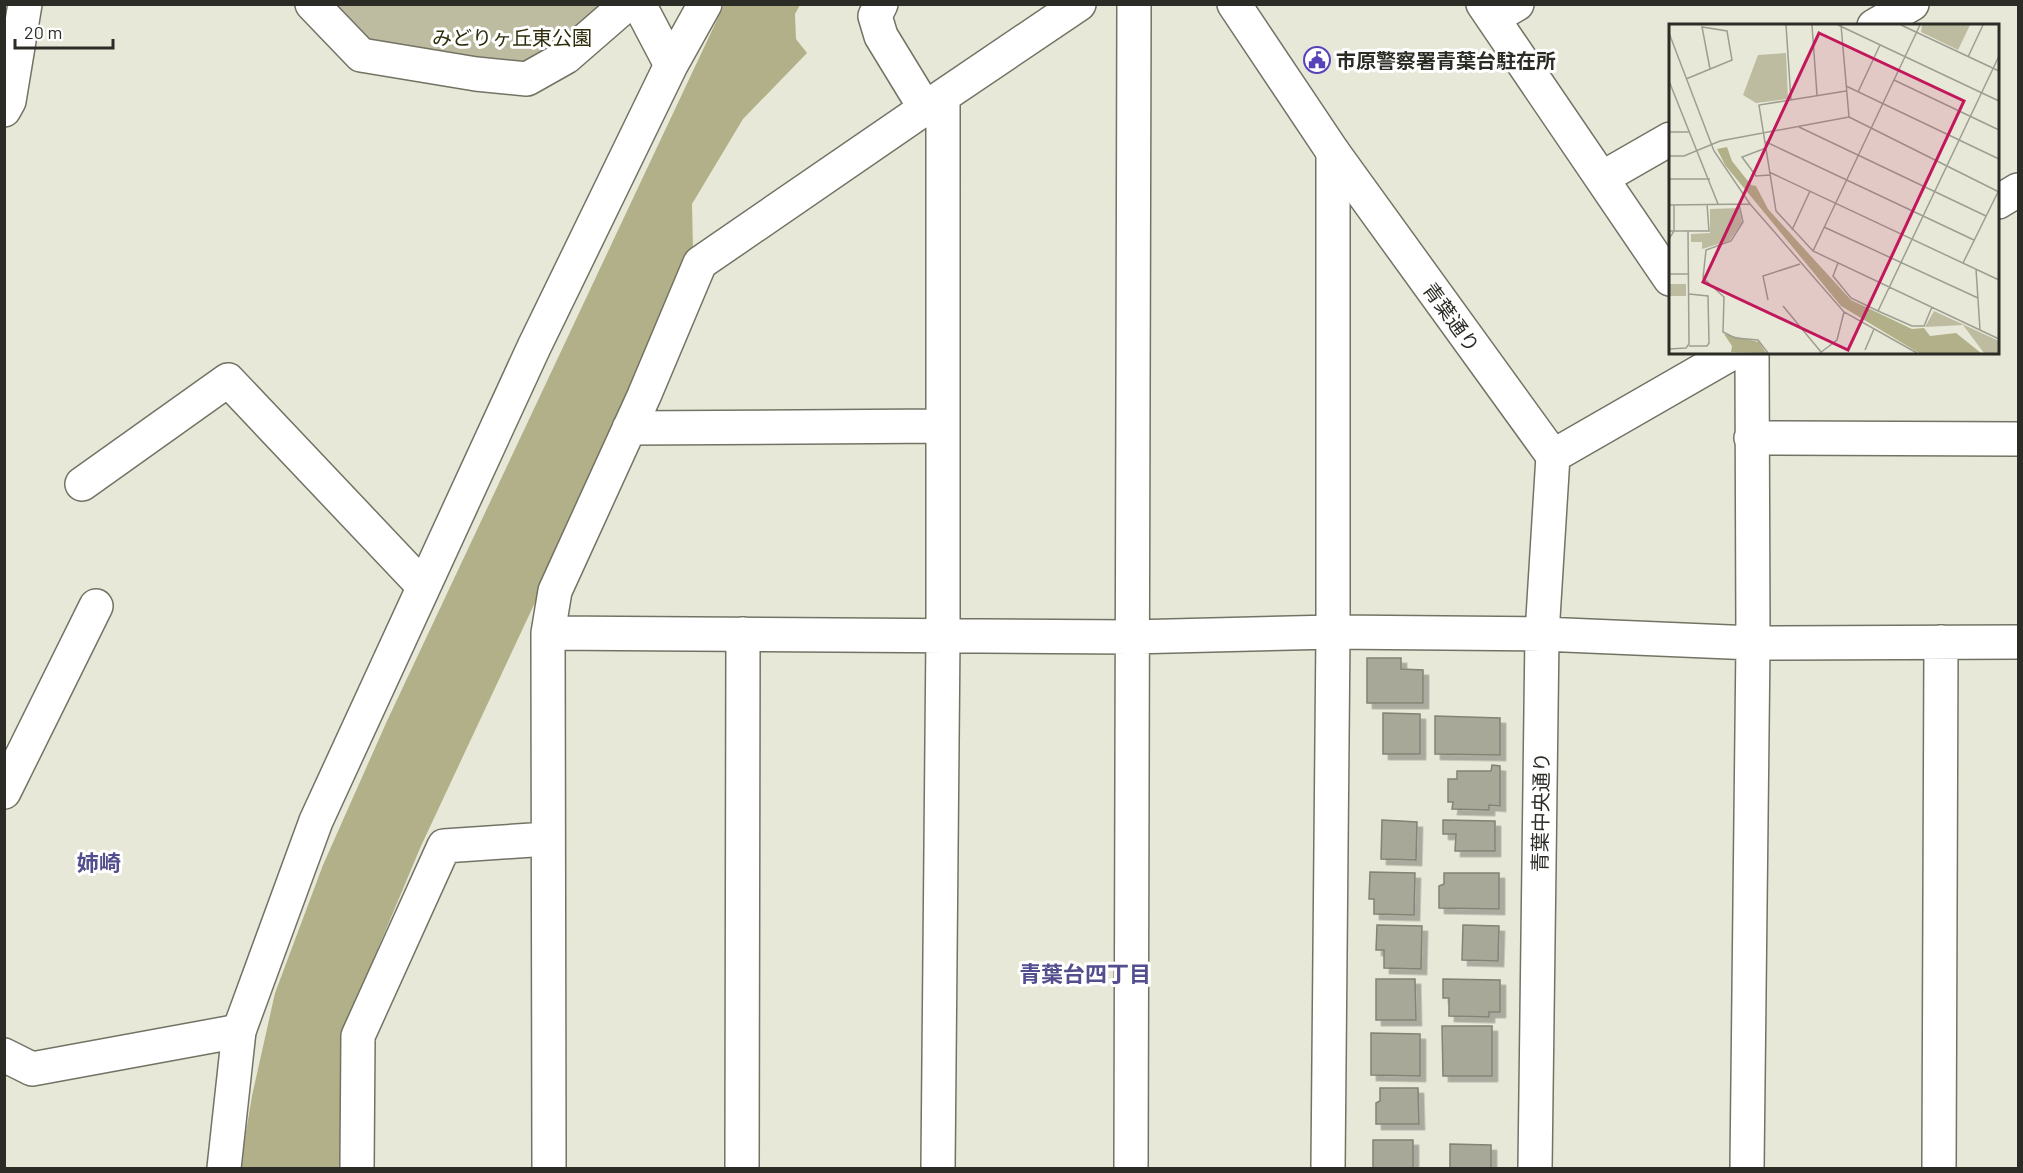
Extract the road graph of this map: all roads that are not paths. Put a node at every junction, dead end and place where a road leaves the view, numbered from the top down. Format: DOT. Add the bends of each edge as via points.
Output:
graph roads {
  1 [pos="25,4"];
  2 [pos="312,4"];
  3 [pos="627,4"];
  4 [pos="639,4"];
  5 [pos="705,4"];
  6 [pos="881,4"];
  7 [pos="1078,4"];
  8 [pos="1134,4"];
  9 [pos="1234,4"];
  10 [pos="1912,4"];
  11 [pos="1498,9"];
  12 [pos="1877,24"];
  13 [pos="671,64"];
  14 [pos="934,102"];
  15 [pos="4,110"];
  16 [pos="1669,141"];
  17 [pos="1333,152"];
  18 [pos="1602,178"];
  19 [pos="2019,190"];
  20 [pos="1999,201"];
  21 [pos="1669,276"];
  22 [pos="1733,354"];
  23 [pos="943,426"];
  24 [pos="629,428"];
  25 [pos="1751,438"];
  26 [pos="2019,439"];
  27 [pos="1553,456"];
  28 [pos="82,484"];
  29 [pos="423,586"];
  30 [pos="96,606"];
  31 [pos="548,633"];
  32 [pos="1333,633"];
  33 [pos="743,634"];
  34 [pos="1542,634"];
  35 [pos="943,636"];
  36 [pos="1131,637"];
  37 [pos="1941,642"];
  38 [pos="2019,642"];
  39 [pos="1753,643"];
  40 [pos="4,792"];
  41 [pos="547,839"];
  42 [pos="239,1031"];
  43 [pos="4,1054"];
  44 [pos="224,1168"];
  45 [pos="357,1168"];
  46 [pos="549,1168"];
  47 [pos="742,1168"];
  48 [pos="938,1168"];
  49 [pos="1131,1168"];
  50 [pos="1328,1168"];
  51 [pos="1535,1168"];
  52 [pos="1747,1168"];
  53 [pos="1938,1168"];
  1 -- 15 [label="street" via="9,102"];
  2 -- 3 [label="street" via="361,54 527,79 566,57"];
  4 -- 13 [label="street"];
  5 -- 13 [label="street"];
  6 -- 14 [label="street" via="875,16 881,36"];
  7 -- 14 [label="street"];
  8 -- 36 [label="street"];
  9 -- 17 [label="street, 青葉通り"];
  10 -- 12 [label="street"];
  11 -- 18 [label="street"];
  13 -- 29 [label="street"];
  14 -- 23 [label="street"];
  14 -- 24 [label="street" via="700,263"];
  16 -- 18 [label="street"];
  17 -- 27 [label="street, 青葉通り"];
  17 -- 32 [label="street"];
  18 -- 21 [label="street"];
  19 -- 20 [label="street"];
  22 -- 25 [label="street"];
  22 -- 27 [label="street"];
  23 -- 24 [label="street"];
  23 -- 35 [label="street"];
  24 -- 31 [label="street" via="555,591"];
  25 -- 26 [label="street"];
  25 -- 39 [label="street"];
  27 -- 34 [label="street, 青葉中央通り"];
  28 -- 29 [label="street" via="228,380"];
  29 -- 42 [label="street" via="316,821"];
  30 -- 40 [label="street"];
  31 -- 33 [label="street"];
  31 -- 41 [label="street"];
  32 -- 34 [label="street"];
  32 -- 36 [label="street"];
  32 -- 50 [label="street"];
  33 -- 35 [label="street"];
  33 -- 47 [label="street"];
  34 -- 39 [label="street"];
  34 -- 51 [label="street, 青葉中央通り"];
  35 -- 36 [label="street"];
  35 -- 48 [label="street"];
  36 -- 49 [label="street"];
  37 -- 38 [label="street"];
  37 -- 39 [label="street"];
  37 -- 53 [label="street"];
  39 -- 52 [label="street"];
  41 -- 45 [label="street" via="444,846 357,1036"];
  41 -- 46 [label="street"];
  42 -- 43 [label="street" via="32,1069"];
  42 -- 44 [label="street"];
}
